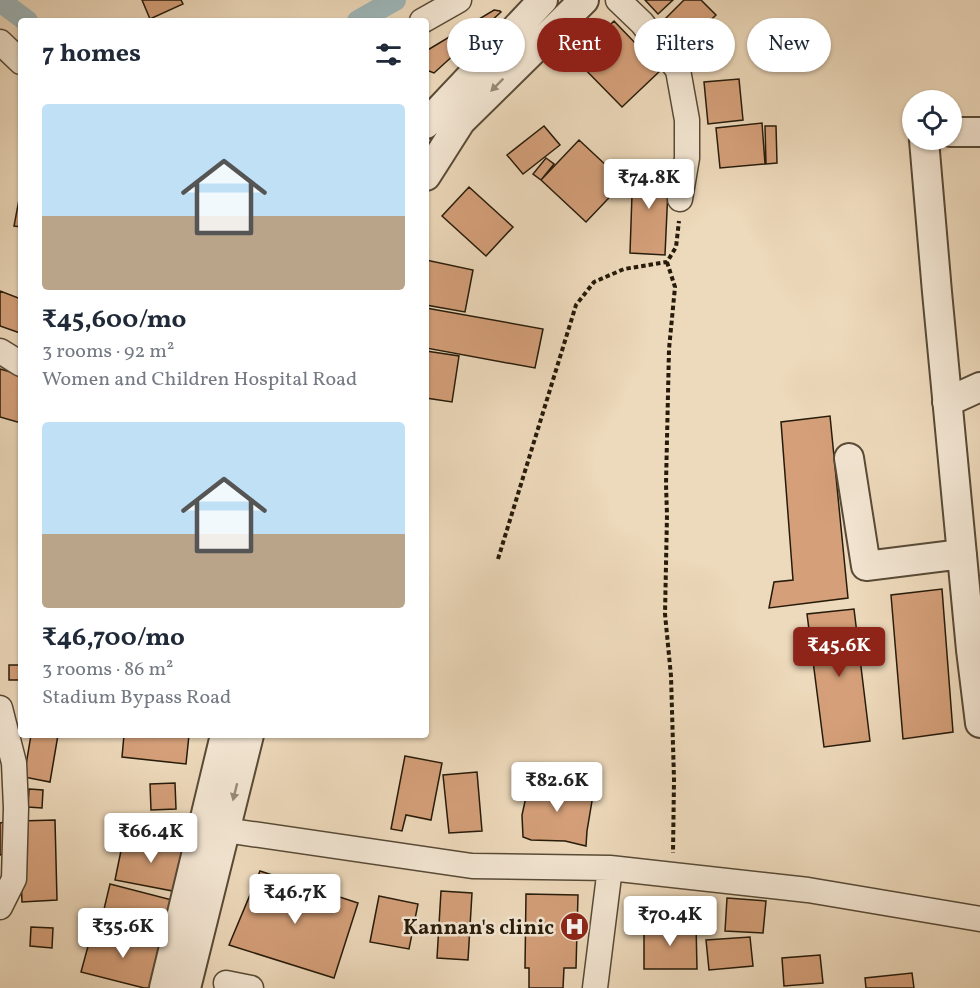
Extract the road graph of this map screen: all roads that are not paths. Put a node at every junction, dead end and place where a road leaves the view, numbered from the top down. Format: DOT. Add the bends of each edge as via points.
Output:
graph roads {
  1 [pos="459,0"];
  2 [pos="543,0"];
  3 [pos="584,0"];
  4 [pos="618,0"];
  5 [pos="427,18"];
  6 [pos="0,42"];
  7 [pos="18,59"];
  8 [pos="429,121"];
  9 [pos="962,132"];
  10 [pos="980,132"];
  11 [pos="925,150"];
  12 [pos="429,171"];
  13 [pos="680,199"];
  14 [pos="0,351"];
  15 [pos="18,362"];
  16 [pos="980,387"];
  17 [pos="947,402"];
  18 [pos="849,458"];
  19 [pos="962,554"];
  20 [pos="0,708"];
  21 [pos="980,723"];
  22 [pos="225,738"];
  23 [pos="248,738"];
  24 [pos="214,827"];
  25 [pos="610,868"];
  26 [pos="0,907"];
  27 [pos="980,919"];
  28 [pos="226,982"];
  29 [pos="164,988"];
  30 [pos="186,988"];
  31 [pos="251,988"];
  32 [pos="595,988"];
  1 -- 5 [label="street"];
  2 -- 8 [label="street"];
  3 -- 12 [label="street, one-way" via="461,121"];
  4 -- 13 [label="street" via="642,23 678,70 687,120 687,158"];
  6 -- 7 [label="street"];
  9 -- 10 [label="street"];
  11 -- 17 [label="street"];
  14 -- 15 [label="street"];
  16 -- 17 [label="street"];
  17 -- 19 [label="street"];
  18 -- 19 [label="street" via="866,566"];
  19 -- 21 [label="street"];
  20 -- 26 [label="street" via="14,763 16,808 14,879"];
  22 -- 24 [label="street"];
  23 -- 24 [label="street, one-way"];
  24 -- 25 [label="street" via="472,866"];
  24 -- 29 [label="street"];
  24 -- 30 [label="street"];
  25 -- 27 [label="street" via="808,890"];
  25 -- 32 [label="street"];
  28 -- 31 [label="street"];
}
